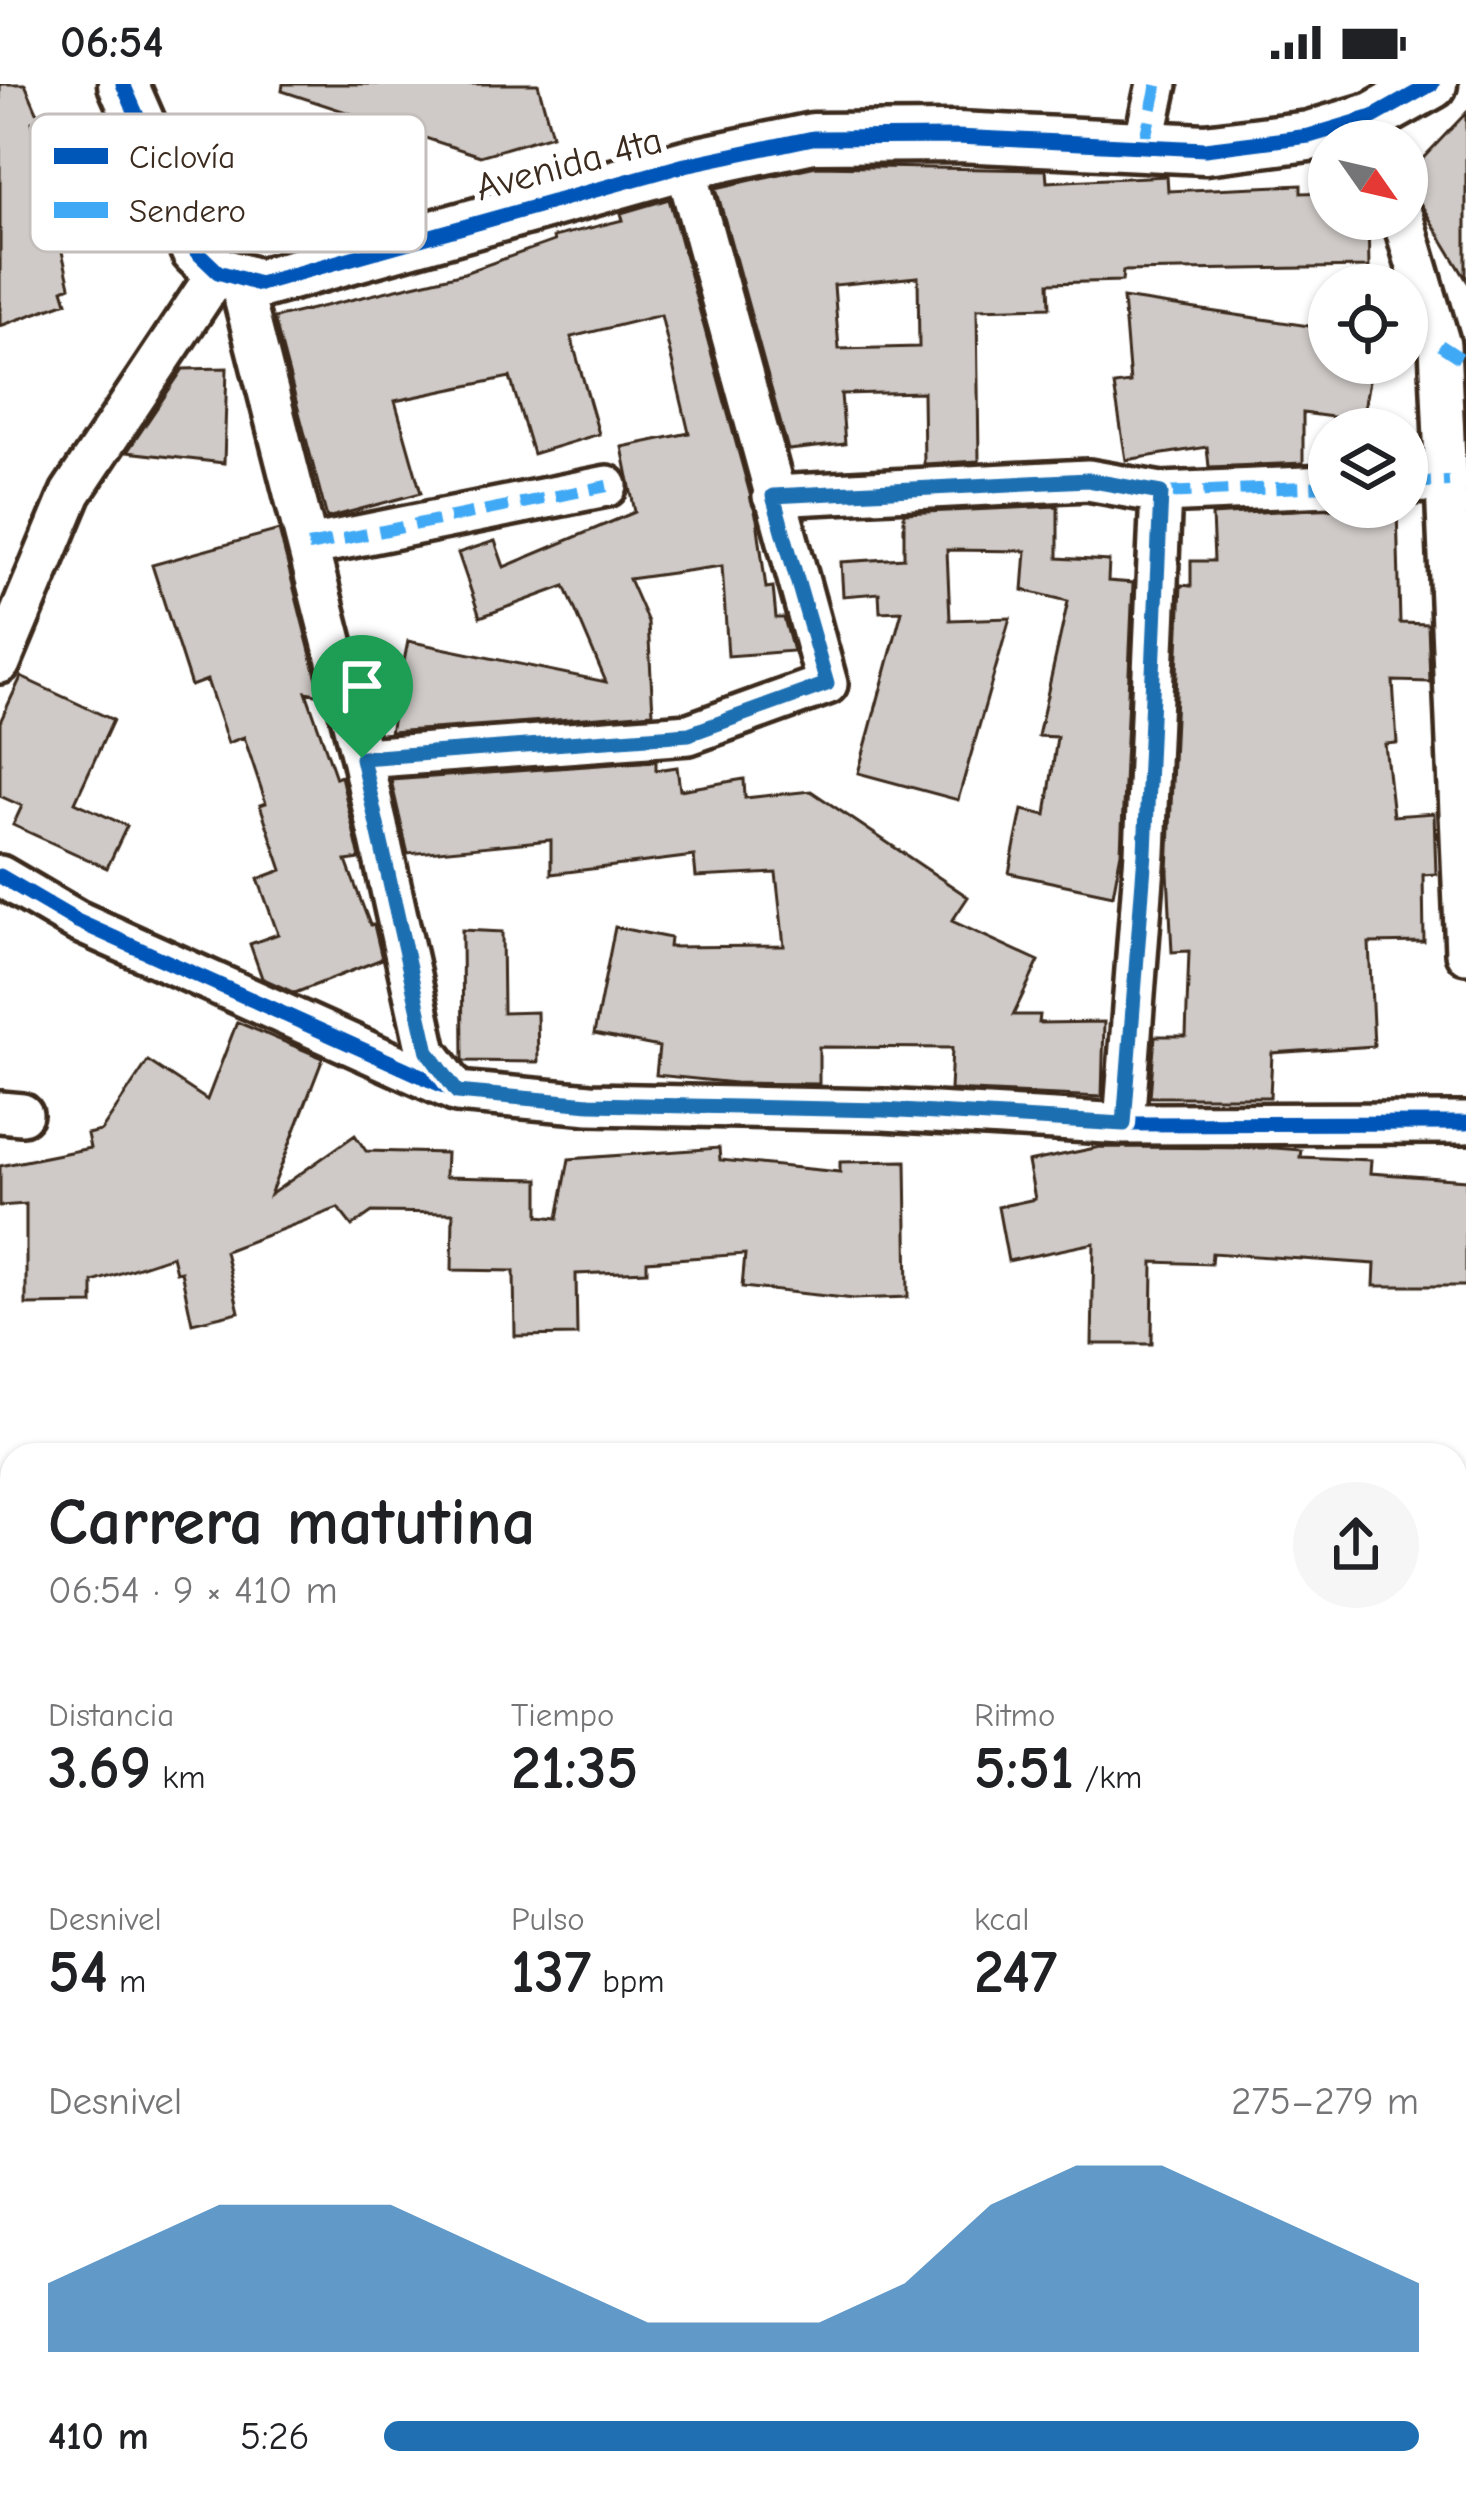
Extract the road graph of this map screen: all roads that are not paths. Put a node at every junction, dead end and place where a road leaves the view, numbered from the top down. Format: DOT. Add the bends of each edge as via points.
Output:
graph roads {
  1 [pos="123,84"];
  2 [pos="1157,84"];
  3 [pos="1432,84"];
  4 [pos="136,114"];
  5 [pos="1387,120"];
  6 [pos="1308,136"];
  7 [pos="1144,144"];
  8 [pos="685,165"];
  9 [pos="426,237"];
  10 [pos="1411,240"];
  11 [pos="198,252"];
  12 [pos="374,252"];
  13 [pos="229,277"];
  14 [pos="1453,354"];
  15 [pos="1449,481"];
  16 [pos="1428,482"];
  17 [pos="607,486"];
  18 [pos="1308,487"];
  19 [pos="1161,493"];
  20 [pos="773,496"];
  21 [pos="308,546"];
  22 [pos="0,663"];
  23 [pos="362,758"];
  24 [pos="0,876"];
  25 [pos="1466,953"];
  26 [pos="457,1092"];
  27 [pos="1466,1123"];
  28 [pos="1124,1124"];
  1 -- 4 [label="street"];
  2 -- 7 [label="street"];
  3 -- 5 [label="street, Avenida 4ta"];
  6 -- 7 [label="street, Avenida 4ta" via="1205,149"];
  7 -- 8 [label="street, Avenida 4ta" via="813,138"];
  8 -- 9 [label="street, Avenida 4ta"];
  8 -- 20 [label="street"];
  10 -- 14 [label="street"];
  11 -- 13 [label="street"];
  12 -- 13 [label="street, Avenida 4ta" via="259,284"];
  13 -- 21 [label="street"];
  13 -- 22 [label="street" via="71,493"];
  14 -- 15 [label="street"];
  15 -- 16 [label="street"];
  15 -- 25 [label="street"];
  17 -- 21 [label="street"];
  18 -- 19 [label="street"];
  19 -- 20 [label="street" via="1088,480"];
  19 -- 28 [label="street"];
  20 -- 23 [label="street" via="827,684 689,734"];
  21 -- 23 [label="street"];
  23 -- 26 [label="street" via="428,1052"];
  24 -- 26 [label="street" via="76,921"];
  26 -- 28 [label="street"];
  27 -- 28 [label="street"];
}
